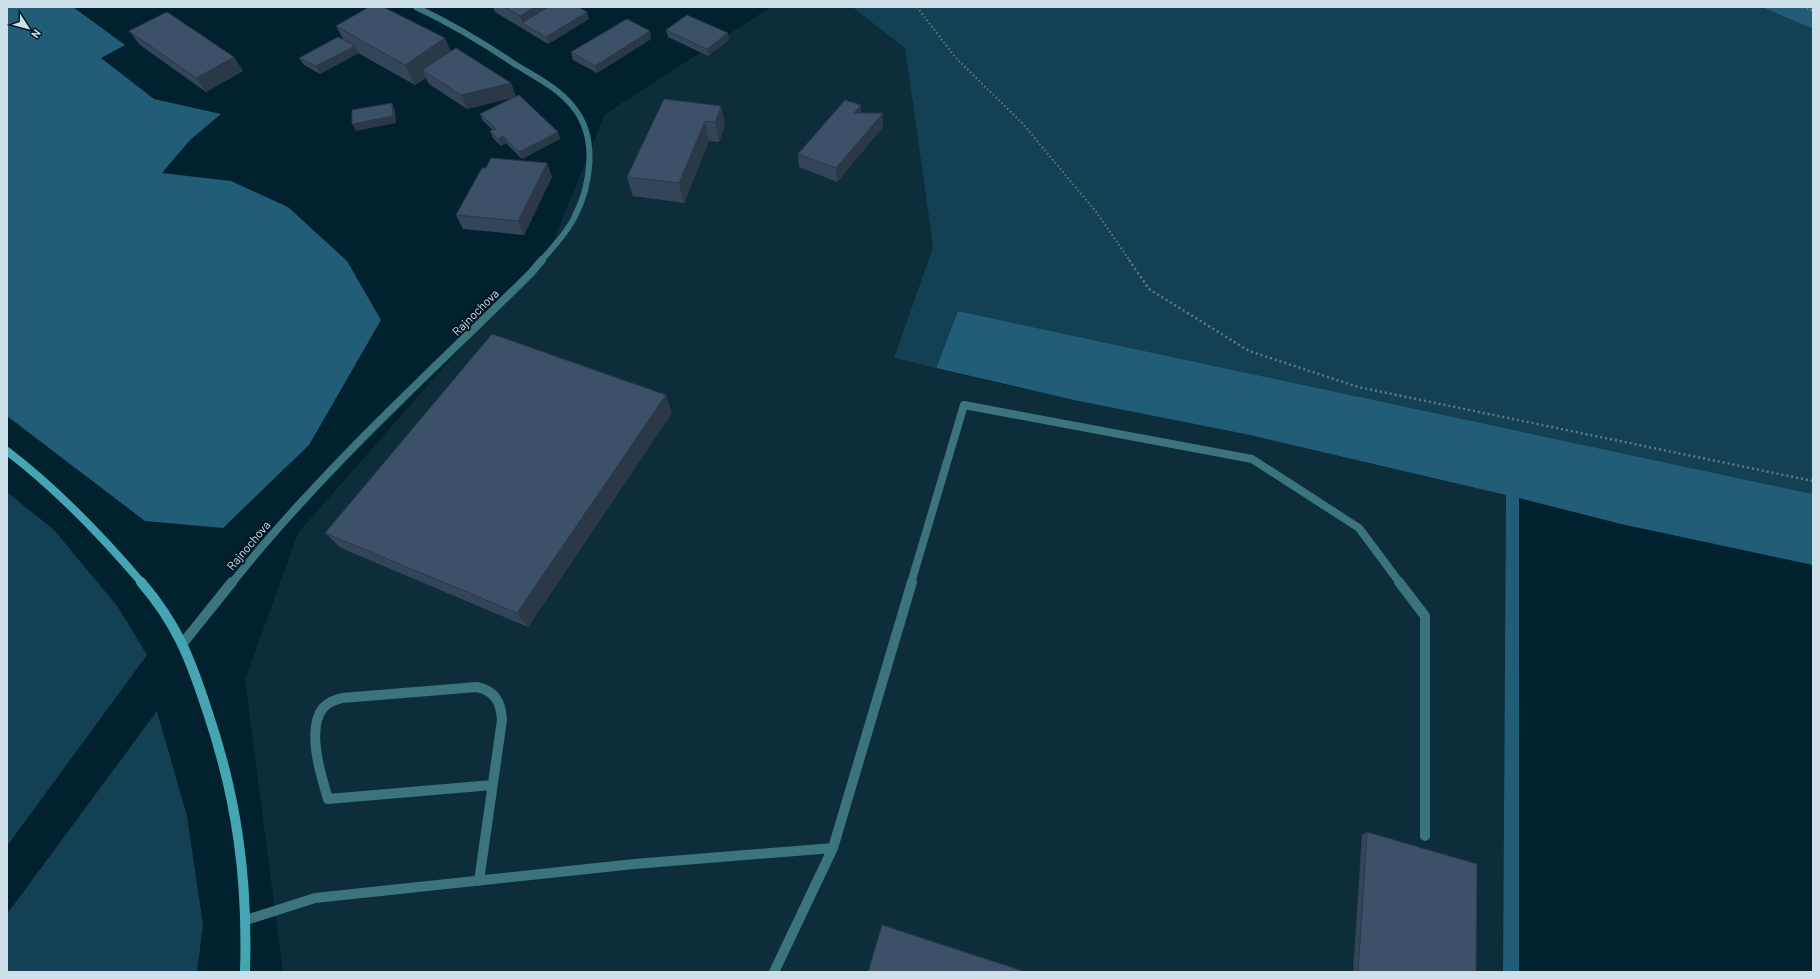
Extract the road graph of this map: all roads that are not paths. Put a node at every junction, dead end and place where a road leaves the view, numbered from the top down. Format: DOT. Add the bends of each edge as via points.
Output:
graph roads {
  1 [pos="416,7"];
  2 [pos="7,451"];
  3 [pos="183,643"];
  4 [pos="492,785"];
  5 [pos="1425,836"];
  6 [pos="833,848"];
  7 [pos="479,881"];
  8 [pos="246,920"];
  9 [pos="245,972"];
  10 [pos="774,972"];
  1 -- 3 [label="street, Rajnochova" via="440,17 546,84 574,109 588,140 588,175 582,200 574,218 531,273 269,536"];
  2 -- 3 [label="main road" via="59,495 122,560 163,611"];
  3 -- 8 [label="main road" via="218,740 231,790 241,843"];
  4 -- 4 [label="street" via="328,800 321,776 315,736 320,711 326,705 342,698 484,688 496,697 502,710"];
  4 -- 7 [label="street"];
  5 -- 6 [label="street" via="1425,616 1359,528 1252,459 964,405"];
  6 -- 7 [label="street" via="634,864"];
  6 -- 10 [label="street"];
  7 -- 8 [label="street" via="315,898"];
  8 -- 9 [label="main road"];
}
